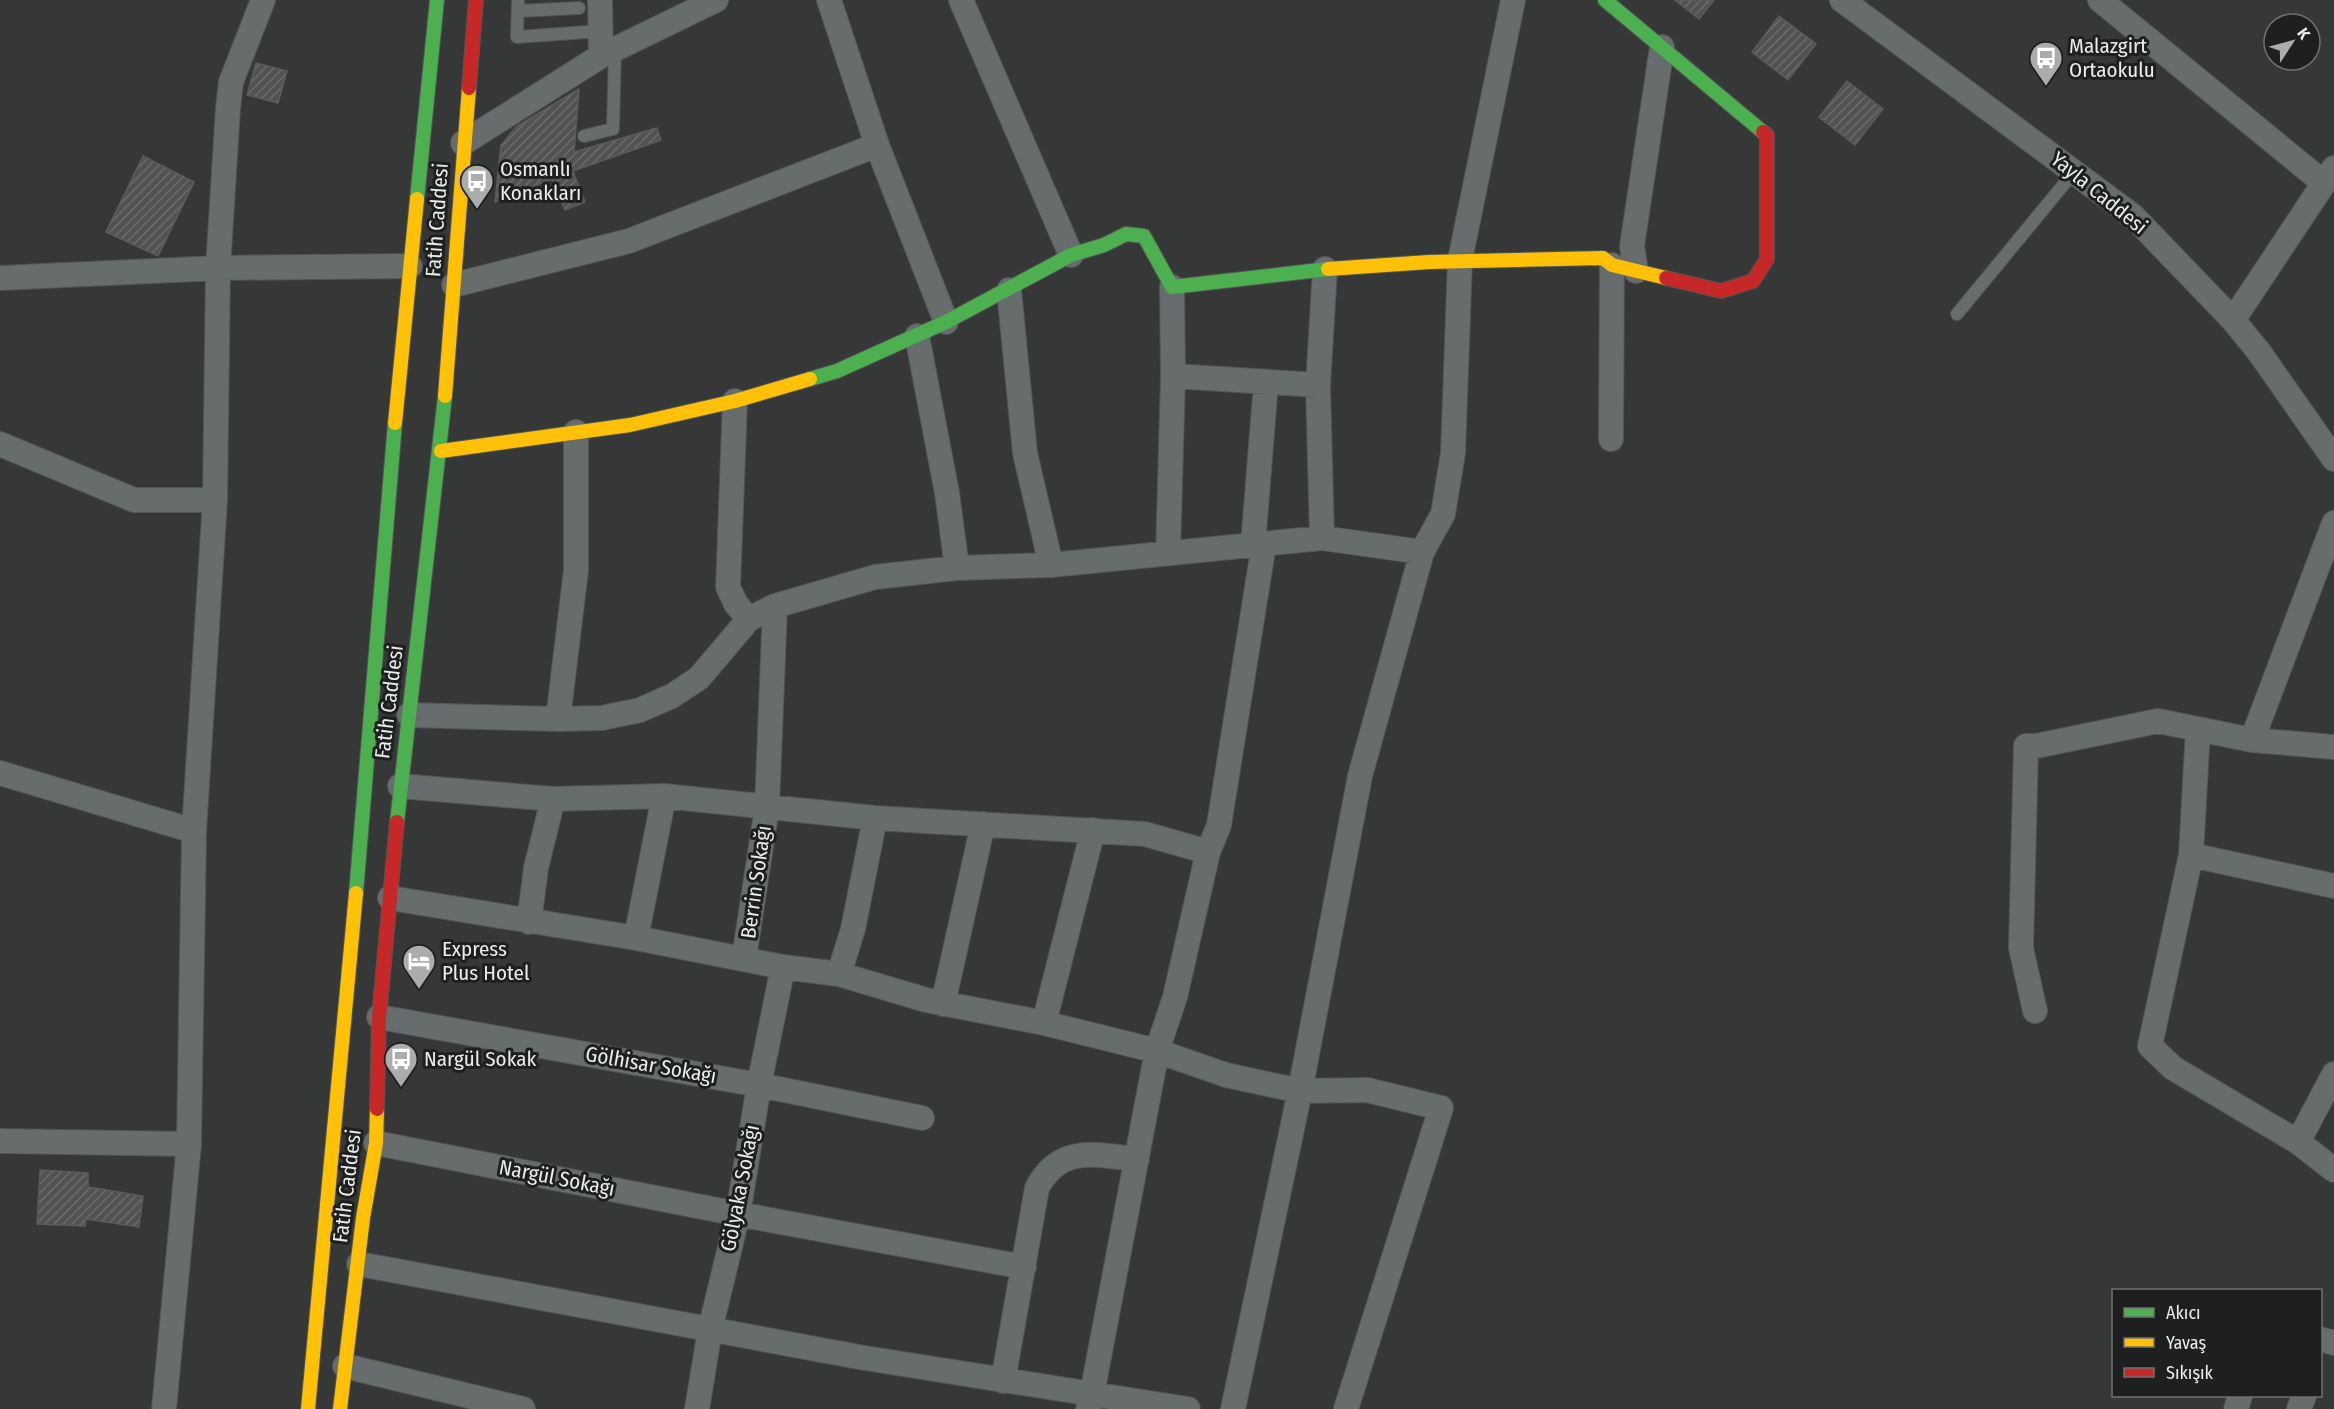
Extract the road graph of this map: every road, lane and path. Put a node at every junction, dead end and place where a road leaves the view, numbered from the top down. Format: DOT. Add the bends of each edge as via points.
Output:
graph roads {
  1 [pos="263,0"];
  2 [pos="437,0"];
  3 [pos="476,0"];
  4 [pos="829,0"];
  5 [pos="961,0"];
  6 [pos="1513,0"];
  7 [pos="1605,0"];
  8 [pos="1842,0"];
  9 [pos="2100,0"];
  10 [pos="707,2"];
  11 [pos="589,4"];
  12 [pos="518,6"];
  13 [pos="606,46"];
  14 [pos="1662,47"];
  15 [pos="584,136"];
  16 [pos="463,143"];
  17 [pos="877,145"];
  18 [pos="2074,172"];
  19 [pos="2329,175"];
  20 [pos="1071,255"];
  21 [pos="1460,260"];
  22 [pos="1612,265"];
  23 [pos="410,266"];
  24 [pos="218,268"];
  25 [pos="1325,269"];
  26 [pos="1636,271"];
  27 [pos="0,278"];
  28 [pos="454,285"];
  29 [pos="1172,287"];
  30 [pos="1009,290"];
  31 [pos="1957,314"];
  32 [pos="2233,320"];
  33 [pos="946,321"];
  34 [pos="917,336"];
  35 [pos="1173,376"];
  36 [pos="1266,383"];
  37 [pos="1318,385"];
  38 [pos="735,401"];
  39 [pos="576,432"];
  40 [pos="1611,439"];
  41 [pos="0,444"];
  42 [pos="441,451"];
  43 [pos="2334,459"];
  44 [pos="215,500"];
  45 [pos="2334,523"];
  46 [pos="1322,538"];
  47 [pos="1258,544"];
  48 [pos="1422,552"];
  49 [pos="1168,553"];
  50 [pos="1051,565"];
  51 [pos="957,568"];
  52 [pos="775,606"];
  53 [pos="749,619"];
  54 [pos="409,715"];
  55 [pos="558,719"];
  56 [pos="2198,729"];
  57 [pos="2252,740"];
  58 [pos="2334,747"];
  59 [pos="0,773"];
  60 [pos="400,786"];
  61 [pos="664,796"];
  62 [pos="552,799"];
  63 [pos="767,807"];
  64 [pos="875,818"];
  65 [pos="983,824"];
  66 [pos="1093,830"];
  67 [pos="194,831"];
  68 [pos="1208,852"];
  69 [pos="2191,855"];
  70 [pos="2334,886"];
  71 [pos="390,898"];
  72 [pos="529,922"];
  73 [pos="636,938"];
  74 [pos="744,958"];
  75 [pos="783,967"];
  76 [pos="839,974"];
  77 [pos="943,1004"];
  78 [pos="2035,1011"];
  79 [pos="379,1017"];
  80 [pos="1044,1023"];
  81 [pos="1157,1051"];
  82 [pos="2334,1074"];
  83 [pos="759,1085"];
  84 [pos="1300,1091"];
  85 [pos="922,1118"];
  86 [pos="0,1141"];
  87 [pos="2298,1142"];
  88 [pos="376,1143"];
  89 [pos="189,1144"];
  90 [pos="1137,1160"];
  91 [pos="2334,1170"];
  92 [pos="738,1214"];
  93 [pos="359,1264"];
  94 [pos="1024,1266"];
  95 [pos="710,1329"];
  96 [pos="345,1366"];
  97 [pos="1003,1381"];
  98 [pos="1090,1402"];
  99 [pos="164,1409"];
  100 [pos="308,1409"];
  101 [pos="340,1409"];
  102 [pos="522,1409"];
  103 [pos="697,1409"];
  104 [pos="1188,1409"];
  105 [pos="1233,1409"];
  106 [pos="1346,1409"];
  1 -- 24 [label="street" via="231,82"];
  2 -- 23 [label="main road, Fatih Caddesi"];
  3 -- 16 [label="main road, Fatih Caddesi"];
  4 -- 17 [label="street"];
  5 -- 20 [label="street"];
  6 -- 21 [label="street"];
  7 -- 14 [label="main road"];
  8 -- 18 [label="street, Yayla Caddesi"];
  9 -- 19 [label="street"];
  10 -- 13 [label="street"];
  11 -- 12 [label="lane"];
  11 -- 13 [label="street"];
  12 -- 13 [label="lane" via="517,36"];
  13 -- 15 [label="lane" via="613,129"];
  13 -- 16 [label="street"];
  14 -- 26 [label="street" via="1632,246"];
  14 -- 26 [label="main road" via="1767,135 1767,259 1753,280 1721,291"];
  16 -- 28 [label="main road, Fatih Caddesi"];
  17 -- 28 [label="street" via="629,241"];
  17 -- 33 [label="street"];
  18 -- 31 [label="lane"];
  18 -- 32 [label="street, Yayla Caddesi" via="2133,216"];
  19 -- 32 [label="street"];
  20 -- 29 [label="main road" via="1126,234 1144,236"];
  20 -- 30 [label="main road"];
  21 -- 22 [label="main road" via="1603,258"];
  21 -- 25 [label="main road"];
  21 -- 48 [label="street" via="1453,453 1443,514"];
  22 -- 26 [label="main road"];
  22 -- 40 [label="street"];
  23 -- 24 [label="street"];
  23 -- 100 [label="main road, Fatih Caddesi" via="347,1009"];
  24 -- 27 [label="street"];
  24 -- 44 [label="street"];
  25 -- 29 [label="main road"];
  25 -- 37 [label="street"];
  28 -- 42 [label="main road, Fatih Caddesi"];
  29 -- 35 [label="street"];
  30 -- 33 [label="main road"];
  30 -- 50 [label="street" via="1025,453"];
  32 -- 43 [label="street, Yayla Caddesi"];
  33 -- 34 [label="main road"];
  34 -- 38 [label="main road" via="837,371"];
  34 -- 51 [label="street"];
  35 -- 36 [label="street"];
  35 -- 49 [label="street"];
  36 -- 37 [label="street"];
  36 -- 47 [label="street"];
  37 -- 46 [label="street"];
  38 -- 39 [label="main road"];
  38 -- 53 [label="street" via="728,587"];
  39 -- 42 [label="main road"];
  39 -- 55 [label="street" via="576,570"];
  41 -- 44 [label="street" via="134,500"];
  42 -- 54 [label="main road, Fatih Caddesi"];
  44 -- 67 [label="street"];
  45 -- 57 [label="street"];
  46 -- 47 [label="street"];
  46 -- 48 [label="street"];
  47 -- 49 [label="street"];
  47 -- 68 [label="street" via="1219,825"];
  48 -- 84 [label="street" via="1360,776"];
  49 -- 50 [label="street"];
  50 -- 51 [label="street"];
  51 -- 52 [label="street" via="875,577"];
  52 -- 53 [label="street"];
  52 -- 63 [label="street, Berrin Sokağı"];
  53 -- 55 [label="street" via="699,678 672,696 621,715"];
  54 -- 55 [label="street"];
  54 -- 60 [label="main road, Fatih Caddesi"];
  56 -- 57 [label="street"];
  56 -- 69 [label="street"];
  56 -- 78 [label="street" via="2158,721 2026,746 2021,948"];
  57 -- 58 [label="street"];
  59 -- 67 [label="street"];
  60 -- 62 [label="street"];
  60 -- 71 [label="main road, Fatih Caddesi"];
  61 -- 62 [label="street"];
  61 -- 63 [label="street"];
  61 -- 73 [label="street"];
  62 -- 72 [label="street" via="536,868"];
  63 -- 64 [label="street"];
  63 -- 74 [label="street, Berrin Sokağı"];
  64 -- 65 [label="street"];
  64 -- 76 [label="street" via="853,929"];
  65 -- 66 [label="street"];
  65 -- 77 [label="street"];
  66 -- 68 [label="street" via="1145,834"];
  66 -- 80 [label="street"];
  67 -- 89 [label="street"];
  68 -- 81 [label="street" via="1175,998"];
  69 -- 70 [label="street"];
  69 -- 87 [label="street" via="2150,1046 2173,1068"];
  71 -- 72 [label="street"];
  71 -- 79 [label="main road, Fatih Caddesi"];
  72 -- 73 [label="street"];
  73 -- 74 [label="street"];
  74 -- 75 [label="street"];
  75 -- 76 [label="street"];
  75 -- 83 [label="street, Gölyaka Sokağı"];
  76 -- 77 [label="street"];
  77 -- 80 [label="street"];
  79 -- 83 [label="street, Gölhisar Sokağı"];
  79 -- 88 [label="main road, Fatih Caddesi"];
  80 -- 81 [label="street"];
  81 -- 84 [label="street" via="1226,1075"];
  81 -- 90 [label="street"];
  82 -- 87 [label="street"];
  83 -- 85 [label="street, Gölhisar Sokağı"];
  83 -- 92 [label="street, Gölyaka Sokağı"];
  84 -- 105 [label="street"];
  84 -- 106 [label="street" via="1367,1090 1441,1108"];
  86 -- 89 [label="street"];
  87 -- 91 [label="street"];
  88 -- 92 [label="street, Nargül Sokağı"];
  88 -- 93 [label="main road, Fatih Caddesi"];
  89 -- 99 [label="street"];
  90 -- 94 [label="street" via="1083,1154 1052,1168 1037,1188"];
  90 -- 98 [label="street"];
  92 -- 94 [label="street, Nargül Sokağı"];
  92 -- 95 [label="street, Gölyaka Sokağı"];
  93 -- 95 [label="street"];
  93 -- 96 [label="main road, Fatih Caddesi"];
  94 -- 97 [label="street"];
  95 -- 97 [label="street"];
  95 -- 103 [label="street, Gölyaka Sokağı"];
  96 -- 101 [label="main road, Fatih Caddesi"];
  96 -- 102 [label="street"];
  97 -- 98 [label="street"];
  98 -- 104 [label="street"];
}
